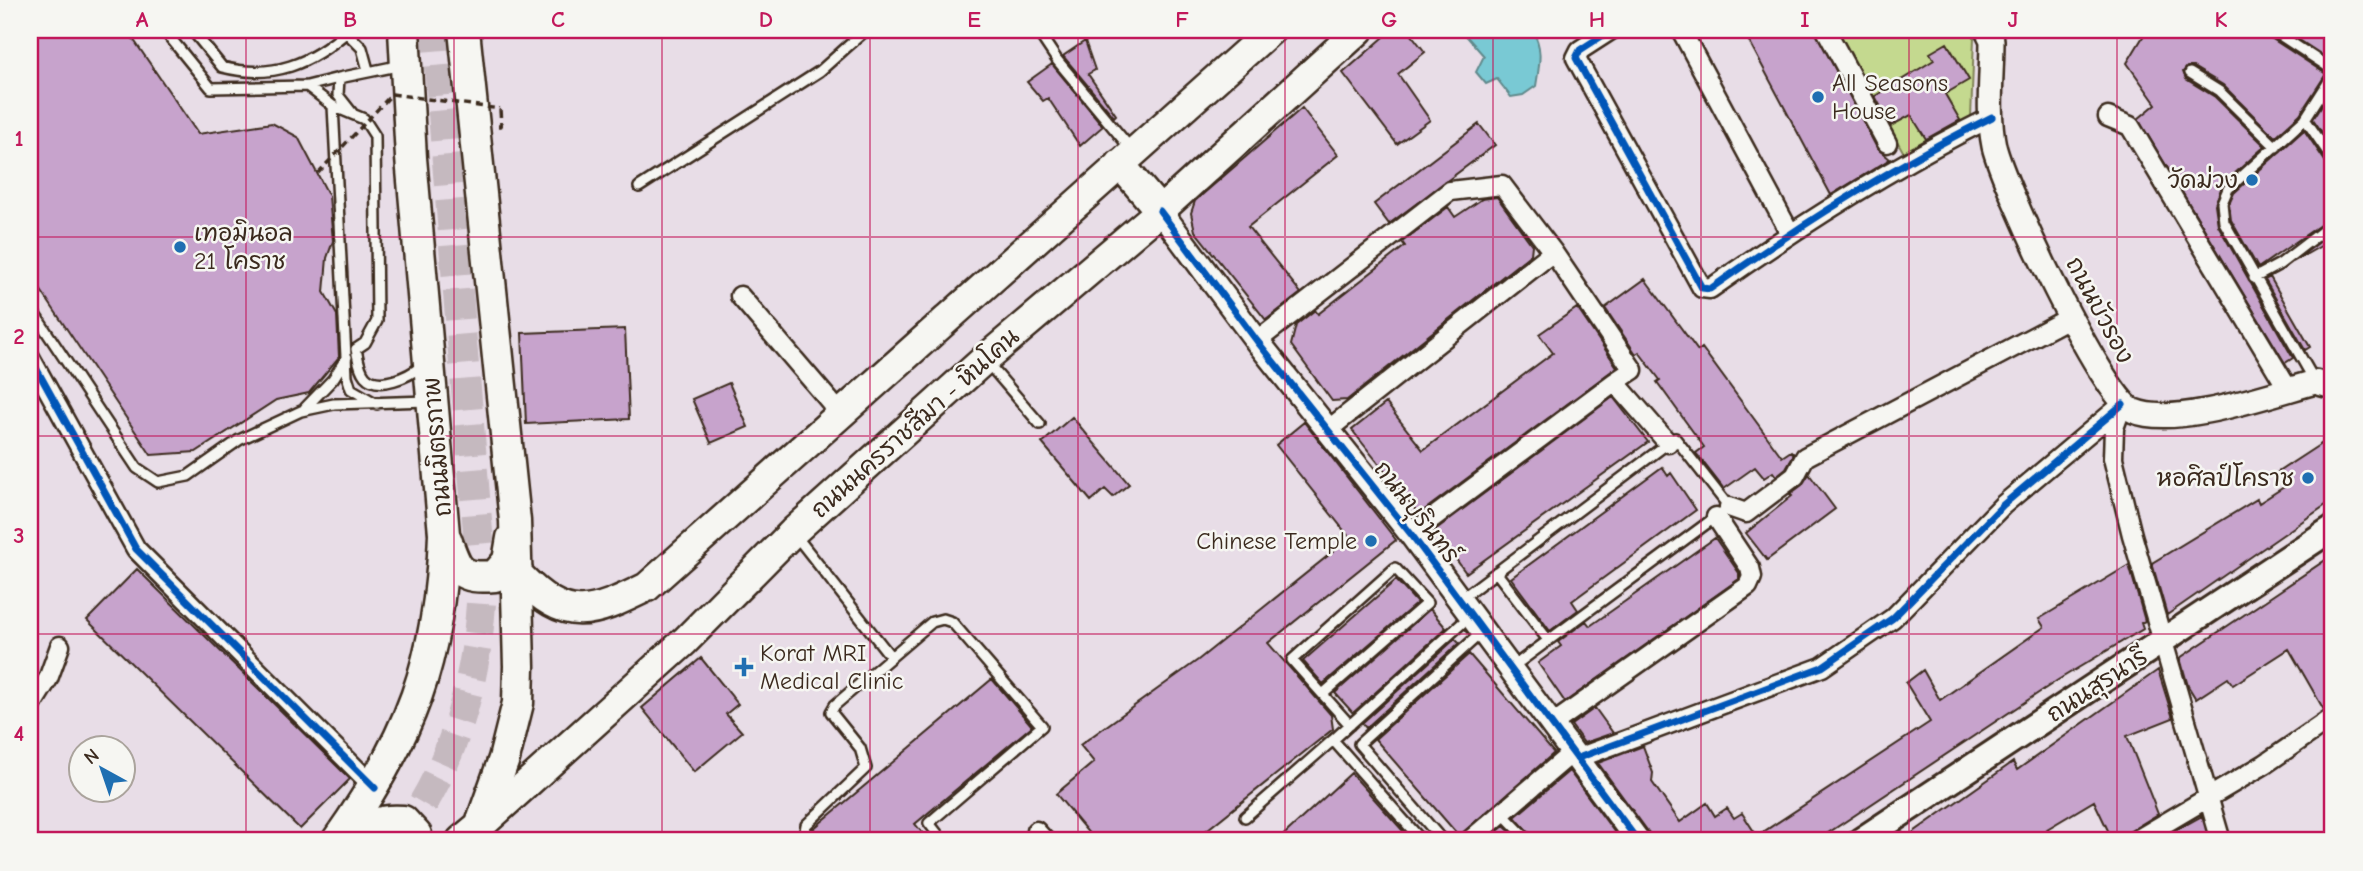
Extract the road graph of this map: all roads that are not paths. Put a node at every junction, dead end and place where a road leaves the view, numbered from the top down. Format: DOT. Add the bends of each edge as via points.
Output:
graph roads {
  1 [pos="164,30"];
  2 [pos="192,30"];
  3 [pos="404,30"];
  4 [pos="464,30"];
  5 [pos="866,30"];
  6 [pos="1037,30"];
  7 [pos="1271,30"];
  8 [pos="1359,30"];
  9 [pos="1611,30"];
  10 [pos="1681,30"];
  11 [pos="1826,30"];
  12 [pos="2272,30"];
  13 [pos="347,31"];
  14 [pos="1993,33"];
  15 [pos="407,64"];
  16 [pos="368,70"];
  17 [pos="2333,72"];
  18 [pos="2190,73"];
  19 [pos="339,78"];
  20 [pos="307,86"];
  21 [pos="333,106"];
  22 [pos="353,114"];
  23 [pos="1992,117"];
  24 [pos="2108,117"];
  25 [pos="2305,120"];
  26 [pos="1887,143"];
  27 [pos="2276,147"];
  28 [pos="1128,159"];
  29 [pos="2333,160"];
  30 [pos="639,187"];
  31 [pos="1160,211"];
  32 [pos="2333,223"];
  33 [pos="1790,233"];
  34 [pos="1553,251"];
  35 [pos="2254,278"];
  36 [pos="740,296"];
  37 [pos="30,307"];
  38 [pos="2071,317"];
  39 [pos="1257,341"];
  40 [pos="356,349"];
  41 [pos="348,356"];
  42 [pos="30,357"];
  43 [pos="430,358"];
  44 [pos="985,359"];
  45 [pos="1615,382"];
  46 [pos="2324,384"];
  47 [pos="2288,389"];
  48 [pos="433,401"];
  49 [pos="377,404"];
  50 [pos="2123,404"];
  51 [pos="301,411"];
  52 [pos="840,413"];
  53 [pos="1040,424"];
  54 [pos="1329,429"];
  55 [pos="1668,443"];
  56 [pos="1722,512"];
  57 [pos="514,520"];
  58 [pos="2333,528"];
  59 [pos="793,532"];
  60 [pos="444,534"];
  61 [pos="1412,534"];
  62 [pos="1496,572"];
  63 [pos="519,575"];
  64 [pos="1472,615"];
  65 [pos="1548,640"];
  66 [pos="2162,641"];
  67 [pos="60,646"];
  68 [pos="891,657"];
  69 [pos="1511,668"];
  70 [pos="1323,694"];
  71 [pos="30,708"];
  72 [pos="2333,717"];
  73 [pos="1554,723"];
  74 [pos="1350,724"];
  75 [pos="1333,740"];
  76 [pos="1575,755"];
  77 [pos="375,788"];
  78 [pos="2207,798"];
  79 [pos="1502,813"];
  80 [pos="1245,817"];
  81 [pos="471,833"];
  82 [pos="337,841"];
  83 [pos="344,841"];
  84 [pos="416,841"];
  85 [pos="812,841"];
  86 [pos="943,841"];
  87 [pos="1422,841"];
  88 [pos="1443,841"];
  89 [pos="1469,841"];
  90 [pos="1529,841"];
  91 [pos="1638,841"];
  92 [pos="1860,841"];
  93 [pos="2135,841"];
  94 [pos="2221,841"];
  1 -- 20 [label="lane" via="211,88"];
  2 -- 13 [label="lane" via="222,67 256,73 305,62"];
  3 -- 15 [label="highway, ถนนมิตรภาพ"];
  4 -- 57 [label="highway"];
  5 -- 30 [label="lane" via="820,71"];
  6 -- 28 [label="lane"];
  7 -- 28 [label="main road"];
  8 -- 31 [label="main road, ถนนนครราชสีมา - หินโคน"];
  9 -- 33 [label="street" via="1580,50 1576,58 1702,288 1710,289"];
  10 -- 33 [label="street"];
  11 -- 26 [label="street"];
  12 -- 17 [label="lane"];
  13 -- 16 [label="lane" via="362,48"];
  14 -- 23 [label="street, ถนนบัวรอง"];
  15 -- 16 [label="lane"];
  15 -- 43 [label="highway, ถนนมิตรภาพ"];
  16 -- 19 [label="lane"];
  17 -- 25 [label="lane"];
  18 -- 27 [label="lane" via="2219,91"];
  19 -- 20 [label="lane"];
  19 -- 22 [label="lane" via="338,96"];
  20 -- 21 [label="lane"];
  21 -- 22 [label="lane"];
  21 -- 41 [label="lane"];
  22 -- 40 [label="lane" via="364,119 375,136 377,321 365,343"];
  23 -- 33 [label="street"];
  23 -- 38 [label="street, ถนนบัวรอง" via="2003,175"];
  24 -- 47 [label="street" via="2130,125"];
  25 -- 27 [label="lane"];
  25 -- 29 [label="lane"];
  27 -- 35 [label="lane" via="2228,189 2222,204 2224,222"];
  28 -- 31 [label="main road"];
  28 -- 52 [label="main road"];
  31 -- 39 [label="street, ถนนบุรินทร์"];
  31 -- 44 [label="main road, ถนนนครราชสีมา - หินโคน"];
  32 -- 35 [label="lane"];
  34 -- 39 [label="street" via="1502,186 1450,191"];
  34 -- 45 [label="street" via="1633,370"];
  34 -- 54 [label="street"];
  35 -- 46 [label="lane"];
  36 -- 52 [label="street"];
  37 -- 51 [label="lane" via="137,468 158,482 188,475 239,440"];
  38 -- 50 [label="street, ถนนบัวรอง"];
  38 -- 56 [label="street" via="1805,457 1795,476 1746,513"];
  39 -- 54 [label="street, ถนนบุรินทร์"];
  40 -- 41 [label="lane"];
  40 -- 43 [label="lane" via="361,370 376,382 412,374"];
  41 -- 49 [label="lane" via="351,389"];
  41 -- 51 [label="lane" via="333,379"];
  42 -- 77 [label="street" via="136,549"];
  43 -- 48 [label="highway, ถนนมิตรภาพ"];
  44 -- 53 [label="lane"];
  44 -- 59 [label="main road, ถนนนครราชสีมา - หินโคน"];
  45 -- 55 [label="street"];
  45 -- 61 [label="street"];
  46 -- 47 [label="street"];
  47 -- 50 [label="street" via="2191,414 2146,415"];
  48 -- 49 [label="lane"];
  48 -- 60 [label="highway, ถนนมิตรภาพ"];
  49 -- 51 [label="lane" via="334,404"];
  50 -- 66 [label="street" via="2114,428 2113,458"];
  50 -- 76 [label="street" via="2003,505 1893,618 1822,667"];
  52 -- 63 [label="main road" via="647,587 606,607 586,611 554,605"];
  54 -- 61 [label="street, ถนนบุรินทร์"];
  55 -- 56 [label="lane" via="1675,438"];
  55 -- 62 [label="lane"];
  56 -- 65 [label="lane"];
  56 -- 73 [label="street" via="1750,568 1748,586"];
  57 -- 60 [label="highway" via="508,561 495,576 471,578 462,572"];
  57 -- 63 [label="highway"];
  58 -- 66 [label="main road, ถนนสุรนารี"];
  59 -- 68 [label="lane"];
  59 -- 81 [label="main road, ถนนนครราชสีมา - หินโคน" via="685,641"];
  60 -- 77 [label="highway, ถนนมิตรภาพ" via="436,627 424,675 405,728"];
  61 -- 64 [label="street, ถนนบุรินทร์"];
  62 -- 64 [label="lane"];
  62 -- 65 [label="lane"];
  63 -- 81 [label="highway" via="518,703 504,759"];
  64 -- 69 [label="street, ถนนบุรินทร์"];
  64 -- 74 [label="lane"];
  64 -- 88 [label="lane" via="1359,744"];
  65 -- 69 [label="lane"];
  66 -- 78 [label="street"];
  66 -- 92 [label="main road, ถนนสุรนารี"];
  67 -- 71 [label="street" via="48,679"];
  68 -- 85 [label="lane" via="831,712 860,748 866,768 806,825"];
  68 -- 86 [label="lane" via="932,622 952,622 1042,726 929,823"];
  69 -- 73 [label="street, ถนนบุรินทร์"];
  70 -- 70 [label="lane" via="1292,660 1395,568 1427,603"];
  70 -- 74 [label="lane"];
  72 -- 78 [label="street"];
  73 -- 76 [label="street, ถนนบุรินทร์"];
  74 -- 75 [label="lane"];
  75 -- 80 [label="lane"];
  75 -- 87 [label="lane"];
  76 -- 79 [label="street"];
  76 -- 91 [label="street, ถนนบุรินทร์"];
  77 -- 82 [label="highway, ถนนมิตรภาพ"];
  78 -- 93 [label="street"];
  78 -- 94 [label="street"];
  79 -- 89 [label="street"];
  79 -- 90 [label="lane"];
  83 -- 84 [label="highway" via="363,827 384,820 403,821"];
}
